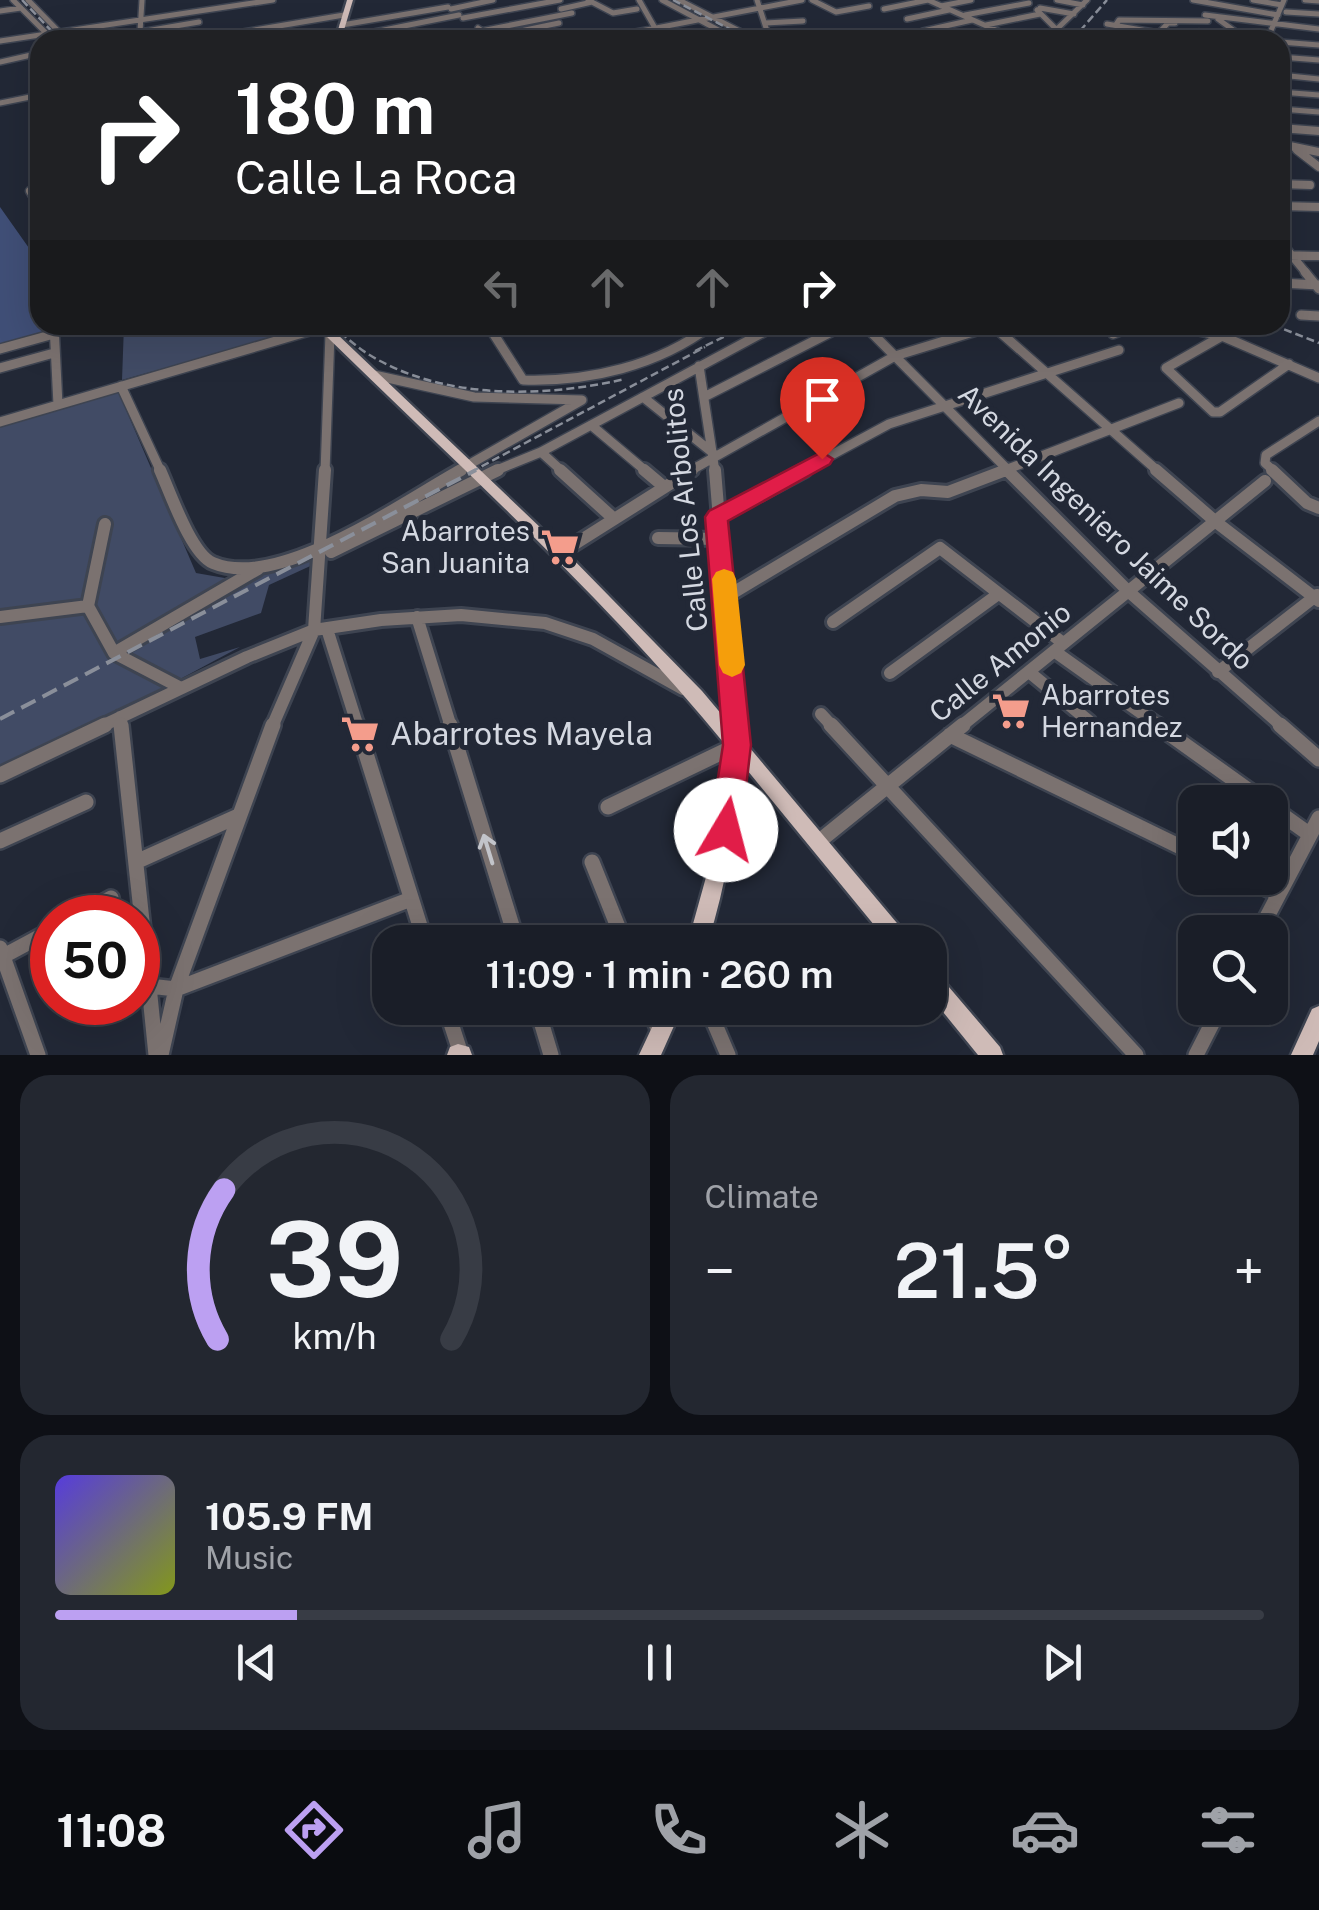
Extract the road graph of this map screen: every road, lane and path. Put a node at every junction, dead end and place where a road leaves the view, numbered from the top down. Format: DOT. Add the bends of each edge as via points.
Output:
graph roads {
  1 [pos="14,0"];
  2 [pos="28,0"];
  3 [pos="142,0"];
  4 [pos="189,0"];
  5 [pos="273,0"];
  6 [pos="350,0"];
  7 [pos="438,0"];
  8 [pos="493,0"];
  9 [pos="560,0"];
  10 [pos="639,0"];
  11 [pos="662,0"];
  12 [pos="679,0"];
  13 [pos="734,0"];
  14 [pos="757,0"];
  15 [pos="802,0"];
  16 [pos="812,0"];
  17 [pos="928,0"];
  18 [pos="970,0"];
  19 [pos="1057,0"];
  20 [pos="1190,0"];
  21 [pos="1253,0"];
  22 [pos="1305,0"];
  23 [pos="264,1"];
  24 [pos="590,1"];
  25 [pos="1029,1"];
  26 [pos="1204,1"];
  27 [pos="1319,1"];
  28 [pos="476,2"];
  29 [pos="533,2"];
  30 [pos="1085,2"];
  31 [pos="1286,4"];
  32 [pos="869,6"];
  33 [pos="941,6"];
  34 [pos="20,8"];
  35 [pos="450,8"];
  36 [pos="564,8"];
  37 [pos="884,8"];
  38 [pos="637,9"];
  39 [pos="758,9"];
  40 [pos="0,10"];
  41 [pos="503,10"];
  42 [pos="949,10"];
  43 [pos="1040,11"];
  44 [pos="188,13"];
  45 [pos="572,13"];
  46 [pos="1074,14"];
  47 [pos="1319,14"];
  48 [pos="344,15"];
  49 [pos="1278,15"];
  50 [pos="461,16"];
  51 [pos="962,16"];
  52 [pos="1211,16"];
  53 [pos="267,17"];
  54 [pos="513,17"];
  55 [pos="714,17"];
  56 [pos="582,18"];
  57 [pos="907,19"];
  58 [pos="140,20"];
  59 [pos="699,20"];
  60 [pos="972,20"];
  61 [pos="802,21"];
  62 [pos="1166,21"];
  63 [pos="199,22"];
  64 [pos="558,23"];
  65 [pos="765,23"];
  66 [pos="342,25"];
  67 [pos="985,26"];
  68 [pos="1277,26"];
  69 [pos="656,28"];
  70 [pos="1319,29"];
  71 [pos="44,30"];
  72 [pos="57,30"];
  73 [pos="72,30"];
  74 [pos="140,30"];
  75 [pos="152,30"];
  76 [pos="255,30"];
  77 [pos="341,30"];
  78 [pos="390,30"];
  79 [pos="481,30"];
  80 [pos="528,30"];
  81 [pos="646,30"];
  82 [pos="718,30"];
  83 [pos="738,30"];
  84 [pos="767,30"];
  85 [pos="927,30"];
  86 [pos="995,30"];
  87 [pos="1058,30"];
  88 [pos="1129,30"];
  89 [pos="1160,30"];
  90 [pos="1227,30"];
  91 [pos="1232,30"];
  92 [pos="1276,30"];
  93 [pos="30,39"];
  94 [pos="0,42"];
  95 [pos="1314,44"];
  96 [pos="30,55"];
  97 [pos="1296,58"];
  98 [pos="1319,59"];
  99 [pos="1290,61"];
  100 [pos="1,62"];
  101 [pos="1290,72"];
  102 [pos="1290,77"];
  103 [pos="1300,78"];
  104 [pos="1316,79"];
  105 [pos="1290,88"];
  106 [pos="1290,93"];
  107 [pos="1296,93"];
  108 [pos="1319,95"];
  109 [pos="30,97"];
  110 [pos="0,103"];
  111 [pos="1290,110"];
  112 [pos="1319,112"];
  113 [pos="1290,129"];
  114 [pos="1319,131"];
  115 [pos="1290,147"];
  116 [pos="1298,150"];
  117 [pos="1319,152"];
  118 [pos="1319,166"];
  119 [pos="1290,184"];
  120 [pos="1310,185"];
  121 [pos="1290,206"];
  122 [pos="1319,207"];
  123 [pos="1290,253"];
  124 [pos="1292,255"];
  125 [pos="1319,256"];
  126 [pos="1290,284"];
  127 [pos="1318,286"];
  128 [pos="1302,315"];
  129 [pos="1319,316"];
  130 [pos="39,335"];
  131 [pos="54,335"];
  132 [pos="285,335"];
  133 [pos="330,335"];
  134 [pos="337,335"];
  135 [pos="494,335"];
  136 [pos="701,335"];
  137 [pos="758,335"];
  138 [pos="825,335"];
  139 [pos="874,335"];
  140 [pos="961,335"];
  141 [pos="1004,335"];
  142 [pos="1217,335"];
  143 [pos="1222,336"];
  144 [pos="0,348"];
  145 [pos="1119,350"];
  146 [pos="54,353"];
  147 [pos="895,356"];
  148 [pos="1289,364"];
  149 [pos="699,366"];
  150 [pos="0,368"];
  151 [pos="1047,373"];
  152 [pos="374,375"];
  153 [pos="1319,378"];
  154 [pos="121,386"];
  155 [pos="706,396"];
  156 [pos="643,397"];
  157 [pos="1178,403"];
  158 [pos="58,406"];
  159 [pos="946,406"];
  160 [pos="1319,421"];
  161 [pos="0,422"];
  162 [pos="591,425"];
  163 [pos="1111,428"];
  164 [pos="542,452"];
  165 [pos="714,456"];
  166 [pos="1007,467"];
  167 [pos="471,472"];
  168 [pos="1265,481"];
  169 [pos="663,486"];
  170 [pos="1316,507"];
  171 [pos="717,517"];
  172 [pos="613,518"];
  173 [pos="1216,522"];
  174 [pos="105,524"];
  175 [pos="658,538"];
  176 [pos="720,539"];
  177 [pos="321,553"];
  178 [pos="559,554"];
  179 [pos="258,568"];
  180 [pos="1128,591"];
  181 [pos="997,595"];
  182 [pos="726,597"];
  183 [pos="1317,597"];
  184 [pos="88,606"];
  185 [pos="0,617"];
  186 [pos="417,617"];
  187 [pos="833,622"];
  188 [pos="321,630"];
  189 [pos="1058,647"];
  190 [pos="114,653"];
  191 [pos="1029,672"];
  192 [pos="1218,672"];
  193 [pos="890,673"];
  194 [pos="180,688"];
  195 [pos="696,696"];
  196 [pos="821,714"];
  197 [pos="120,717"];
  198 [pos="1090,722"];
  199 [pos="950,735"];
  200 [pos="737,745"];
  201 [pos="1319,759"];
  202 [pos="0,776"];
  203 [pos="1242,785"];
  204 [pos="888,787"];
  205 [pos="86,802"];
  206 [pos="608,808"];
  207 [pos="238,816"];
  208 [pos="1319,818"];
  209 [pos="1288,819"];
  210 [pos="1309,834"];
  211 [pos="0,841"];
  212 [pos="817,843"];
  213 [pos="1178,846"];
  214 [pos="138,861"];
  215 [pos="592,862"];
  216 [pos="1288,876"];
  217 [pos="141,895"];
  218 [pos="411,900"];
  219 [pos="419,925"];
  220 [pos="512,925"];
  221 [pos="617,925"];
  222 [pos="704,925"];
  223 [pos="886,925"];
  224 [pos="30,941"];
  225 [pos="1,955"];
  226 [pos="160,987"];
  227 [pos="176,989"];
  228 [pos="947,1001"];
  229 [pos="1319,1016"];
  230 [pos="154,1025"];
  231 [pos="451,1025"];
  232 [pos="541,1025"];
  233 [pos="657,1025"];
  234 [pos="664,1025"];
  235 [pos="715,1025"];
  236 [pos="1211,1025"];
  237 [pos="660,1034"];
  238 [pos="38,1055"];
  239 [pos="158,1055"];
  240 [pos="460,1055"];
  241 [pos="551,1055"];
  242 [pos="650,1055"];
  243 [pos="728,1055"];
  244 [pos="992,1055"];
  245 [pos="1136,1055"];
  246 [pos="1196,1055"];
  247 [pos="1302,1055"];
  1 -- 34 [label="street"];
  2 -- 72 [label="street"];
  3 -- 58 [label="street"];
  4 -- 44 [label="street"];
  5 -- 23 [label="street"];
  6 -- 48 [label="main road"];
  7 -- 35 [label="street"];
  8 -- 28 [label="street"];
  9 -- 29 [label="street"];
  10 -- 69 [label="street"];
  11 -- 59 [label="street"];
  12 -- 55 [label="street"];
  13 -- 39 [label="street"];
  14 -- 39 [label="street"];
  15 -- 39 [label="street"];
  16 -- 32 [label="street" via="836,12"];
  17 -- 33 [label="street"];
  17 -- 37 [label="street"];
  18 -- 33 [label="street"];
  19 -- 30 [label="street"];
  20 -- 26 [label="street"];
  20 -- 52 [label="street"];
  21 -- 31 [label="street"];
  22 -- 27 [label="street"];
  23 -- 44 [label="street"];
  23 -- 53 [label="street"];
  24 -- 36 [label="street"];
  24 -- 38 [label="street" via="613,13"];
  25 -- 43 [label="street"];
  25 -- 51 [label="street"];
  26 -- 49 [label="street"];
  28 -- 35 [label="street"];
  29 -- 36 [label="street" via="548,12"];
  29 -- 41 [label="street"];
  30 -- 46 [label="street"];
  31 -- 47 [label="street"];
  31 -- 49 [label="street"];
  31 -- 68 [label="street"];
  33 -- 42 [label="street"];
  34 -- 40 [label="street"];
  34 -- 71 [label="street"];
  35 -- 50 [label="street"];
  35 -- 66 [label="street"];
  36 -- 45 [label="street"];
  39 -- 55 [label="street"];
  39 -- 65 [label="street"];
  41 -- 50 [label="street"];
  41 -- 54 [label="street"];
  42 -- 51 [label="street"];
  42 -- 57 [label="street"];
  43 -- 46 [label="street"];
  43 -- 67 [label="street"];
  43 -- 87 [label="street"];
  44 -- 58 [label="street"];
  45 -- 56 [label="street"];
  45 -- 79 [label="street"];
  46 -- 87 [label="street"];
  48 -- 66 [label="main road"];
  48 -- 76 [label="street"];
  49 -- 68 [label="street"];
  50 -- 78 [label="street"];
  50 -- 79 [label="street"];
  51 -- 60 [label="street"];
  52 -- 62 [label="street"];
  52 -- 68 [label="street"];
  52 -- 90 [label="street"];
  52 -- 91 [label="street"];
  55 -- 59 [label="street"];
  55 -- 83 [label="street"];
  58 -- 73 [label="street"];
  58 -- 74 [label="street"];
  59 -- 69 [label="street"];
  59 -- 82 [label="street"];
  60 -- 67 [label="street"];
  60 -- 85 [label="street"];
  61 -- 65 [label="street"];
  62 -- 88 [label="street" via="1111,25"];
  62 -- 89 [label="street"];
  63 -- 75 [label="street"];
  64 -- 80 [label="street"];
  65 -- 84 [label="street"];
  66 -- 77 [label="main road"];
  67 -- 86 [label="street"];
  68 -- 70 [label="street"];
  68 -- 92 [label="street"];
  69 -- 81 [label="street"];
  93 -- 94 [label="street"];
  94 -- 100 [label="street"];
  95 -- 98 [label="street"];
  96 -- 100 [label="street"];
  97 -- 98 [label="street"];
  97 -- 99 [label="street"];
  97 -- 104 [label="street"];
  101 -- 103 [label="street"];
  102 -- 103 [label="street"];
  103 -- 104 [label="street"];
  105 -- 107 [label="street"];
  106 -- 107 [label="street"];
  107 -- 108 [label="street"];
  109 -- 110 [label="street"];
  111 -- 112 [label="street"];
  113 -- 114 [label="street"];
  115 -- 116 [label="street"];
  116 -- 117 [label="street"];
  116 -- 118 [label="street"];
  119 -- 120 [label="street"];
  121 -- 122 [label="street"];
  123 -- 124 [label="street"];
  124 -- 125 [label="street"];
  124 -- 127 [label="street"];
  126 -- 127 [label="street"];
  128 -- 129 [label="street"];
  130 -- 144 [label="street"];
  131 -- 146 [label="street"];
  132 -- 154 [label="street"];
  133 -- 177 [label="street"];
  134 -- 152 [label="main road"];
  135 -- 136 [label="street" via="522,380 556,383 626,368"];
  137 -- 149 [label="street"];
  138 -- 155 [label="street"];
  139 -- 147 [label="street, Avenida Ingeniero Jaime Sordo"];
  140 -- 147 [label="street"];
  141 -- 151 [label="street"];
  142 -- 143 [label="street"];
  143 -- 148 [label="street"];
  143 -- 148 [label="street" via="1166,368 1213,412"];
  145 -- 151 [label="street"];
  146 -- 150 [label="street"];
  146 -- 158 [label="street"];
  147 -- 159 [label="street, Avenida Ingeniero Jaime Sordo"];
  147 -- 165 [label="street"];
  148 -- 153 [label="street"];
  149 -- 155 [label="street, Calle Los Arbolitos"];
  149 -- 156 [label="street"];
  151 -- 159 [label="street"];
  151 -- 163 [label="street"];
  152 -- 167 [label="main road"];
  152 -- 167 [label="street" via="474,397 582,400"];
  154 -- 158 [label="street"];
  154 -- 179 [label="street" via="197,550 212,563"];
  155 -- 165 [label="street, Calle Los Arbolitos"];
  156 -- 162 [label="street"];
  156 -- 165 [label="street"];
  157 -- 163 [label="street"];
  158 -- 161 [label="street"];
  159 -- 166 [label="street, Avenida Ingeniero Jaime Sordo"];
  159 -- 171 [label="street" via="889,424"];
  160 -- 170 [label="street" via="1264,463"];
  162 -- 164 [label="street"];
  162 -- 169 [label="street"];
  163 -- 166 [label="street"];
  163 -- 173 [label="street"];
  164 -- 167 [label="street"];
  164 -- 172 [label="street"];
  165 -- 169 [label="street"];
  165 -- 171 [label="street, Calle Los Arbolitos"];
  166 -- 180 [label="street, Avenida Ingeniero Jaime Sordo"];
  166 -- 182 [label="street" via="948,492 895,496"];
  167 -- 177 [label="street"];
  167 -- 178 [label="main road"];
  168 -- 173 [label="street, Calle Amonio"];
  169 -- 172 [label="street"];
  171 -- 176 [label="street, Calle Los Arbolitos"];
  172 -- 178 [label="street"];
  173 -- 180 [label="street, Calle Amonio"];
  173 -- 183 [label="street"];
  174 -- 184 [label="street"];
  175 -- 176 [label="street"];
  176 -- 182 [label="street, Calle Los Arbolitos"];
  177 -- 179 [label="street"];
  177 -- 188 [label="street"];
  178 -- 195 [label="main road"];
  179 -- 190 [label="street"];
  180 -- 189 [label="street, Calle Amonio"];
  180 -- 192 [label="street, Avenida Ingeniero Jaime Sordo"];
  181 -- 187 [label="street" via="940,548"];
  181 -- 189 [label="street"];
  181 -- 193 [label="street"];
  182 -- 200 [label="street, Calle Los Arbolitos"];
  183 -- 192 [label="street"];
  184 -- 185 [label="street"];
  184 -- 190 [label="street"];
  186 -- 188 [label="street"];
  186 -- 195 [label="street" via="545,622 593,638"];
  220 -- 186 [label="street, one-way"];
  188 -- 194 [label="street"];
  188 -- 207 [label="street" via="276,716"];
  188 -- 218 [label="street"];
  189 -- 191 [label="street, Calle Amonio"];
  189 -- 203 [label="street"];
  190 -- 194 [label="street"];
  191 -- 198 [label="street"];
  191 -- 199 [label="street, Calle Amonio"];
  192 -- 201 [label="street, Avenida Ingeniero Jaime Sordo"];
  194 -- 197 [label="street"];
  195 -- 200 [label="main road"];
  196 -- 204 [label="street"];
  197 -- 202 [label="street"];
  197 -- 214 [label="street"];
  199 -- 204 [label="street, Calle Amonio"];
  199 -- 213 [label="street"];
  200 -- 206 [label="street"];
  200 -- 212 [label="main road"];
  200 -- 222 [label="main road, Calle Los Arbolitos"];
  204 -- 212 [label="street, Calle Amonio"];
  204 -- 245 [label="street"];
  205 -- 211 [label="street"];
  207 -- 214 [label="street"];
  207 -- 227 [label="street"];
  208 -- 210 [label="street"];
  209 -- 210 [label="street"];
  210 -- 216 [label="street"];
  212 -- 223 [label="main road"];
  214 -- 217 [label="street"];
  215 -- 221 [label="street"];
  218 -- 219 [label="street"];
  218 -- 227 [label="street"];
  224 -- 225 [label="street"];
  225 -- 238 [label="street"];
  226 -- 227 [label="street"];
  227 -- 239 [label="street"];
  228 -- 244 [label="main road"];
  229 -- 247 [label="main road"];
  230 -- 239 [label="street"];
  231 -- 240 [label="street"];
  232 -- 241 [label="street"];
  233 -- 237 [label="street"];
  234 -- 237 [label="main road"];
  235 -- 243 [label="street"];
  236 -- 246 [label="street"];
  237 -- 242 [label="main road"];
}
